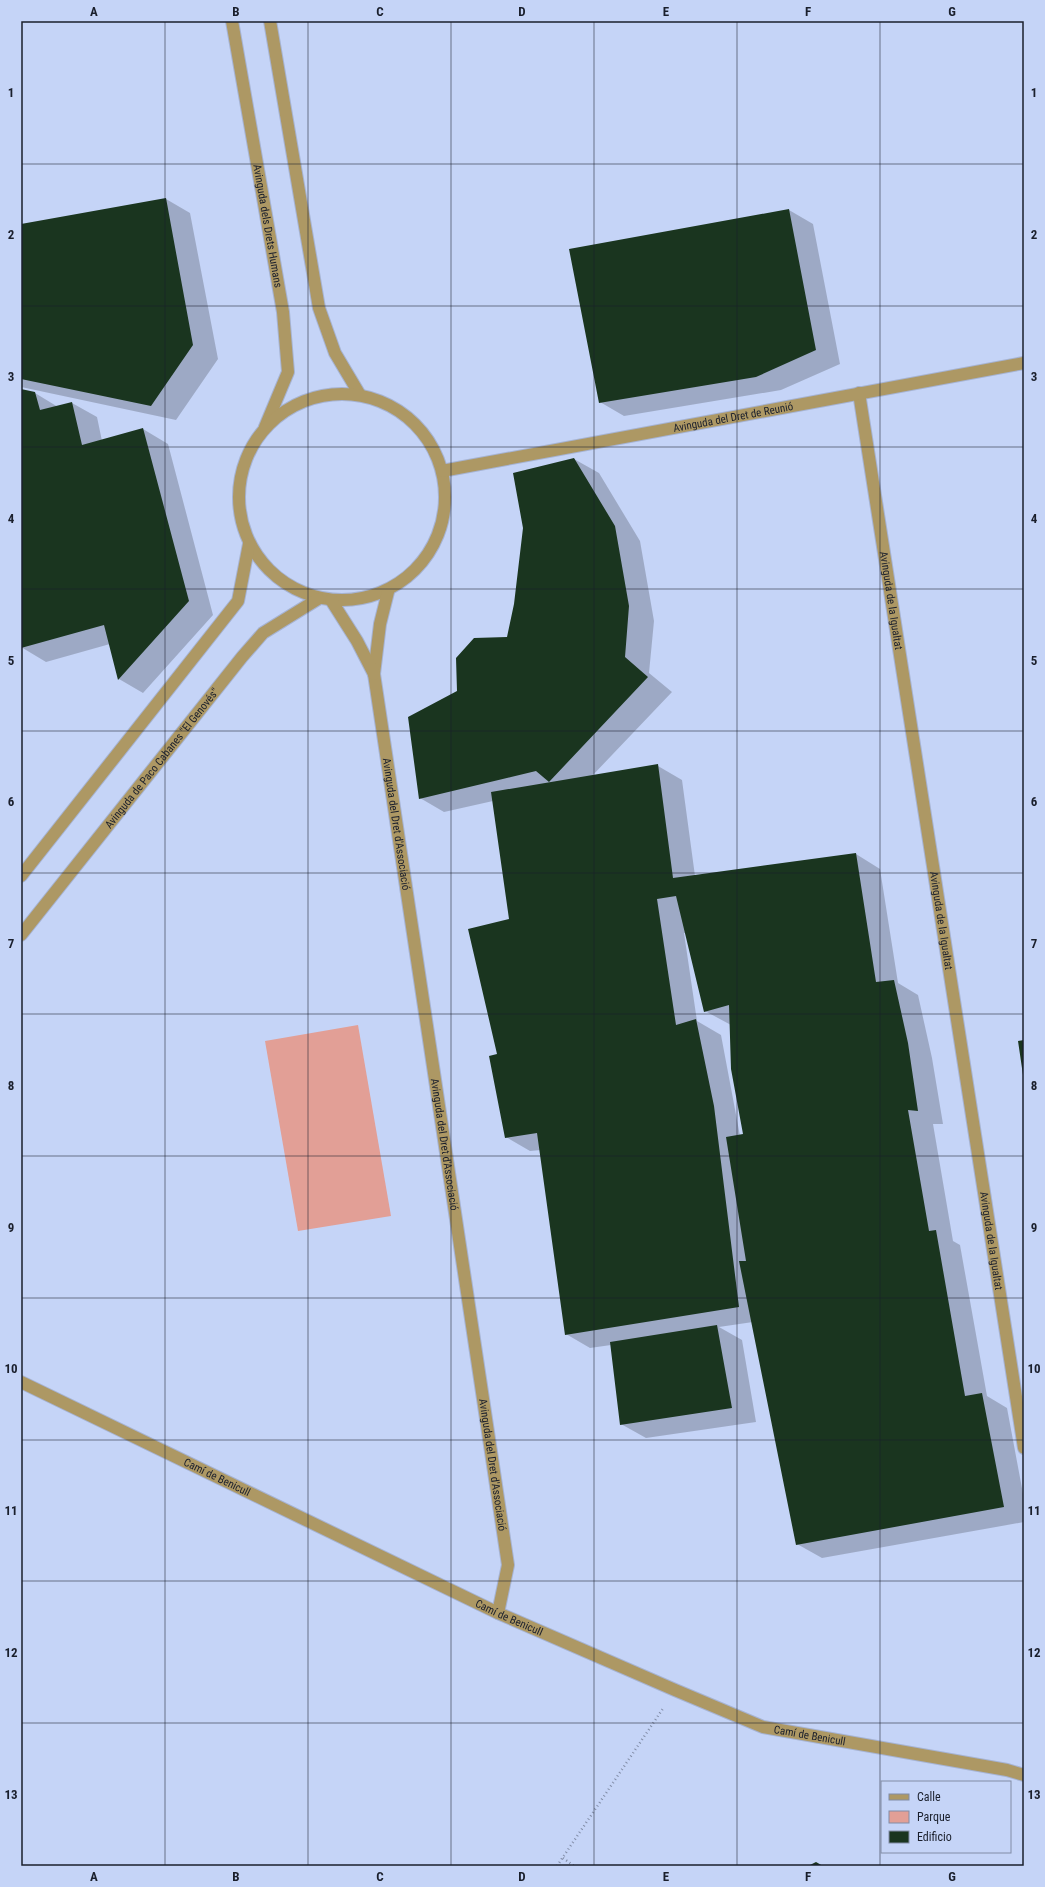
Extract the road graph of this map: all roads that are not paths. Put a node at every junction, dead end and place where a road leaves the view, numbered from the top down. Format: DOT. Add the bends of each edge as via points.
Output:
graph roads {
  1 [pos="232,21"];
  2 [pos="270,21"];
  3 [pos="1024,363"];
  4 [pos="859,394"];
  5 [pos="360,395"];
  6 [pos="265,427"];
  7 [pos="442,471"];
  8 [pos="249,544"];
  9 [pos="388,592"];
  10 [pos="318,599"];
  11 [pos="331,600"];
  12 [pos="374,674"];
  13 [pos="21,876"];
  14 [pos="21,935"];
  15 [pos="21,1382"];
  16 [pos="1024,1448"];
  17 [pos="498,1613"];
  18 [pos="1024,1775"];
  1 -- 6 [label="street, Avinguda dels Drets Humans" via="283,312 288,372"];
  2 -- 5 [label="street" via="319,308 335,353"];
  3 -- 4 [label="street, Avinguda del Dret de Reunió"];
  4 -- 7 [label="street, Avinguda del Dret de Reunió"];
  4 -- 16 [label="street, Avinguda de la Igualtat"];
  5 -- 6 [label="street" via="324,395 296,404"];
  5 -- 7 [label="street" via="393,407 420,429 439,460"];
  6 -- 8 [label="street, Avinguda dels Drets Humans" via="242,469 238,505"];
  7 -- 9 [label="street" via="445,483 444,519 434,548 411,576"];
  8 -- 10 [label="street" via="285,584"];
  8 -- 13 [label="street" via="238,601"];
  9 -- 11 [label="street" via="353,601"];
  9 -- 12 [label="street, Avinguda del Dret d'Associació" via="380,624"];
  10 -- 11 [label="street"];
  10 -- 14 [label="street, Avinguda de Paco Cabanes \"El Genovés\"" via="263,633"];
  11 -- 12 [label="street, Avinguda del Dret d'Associació"];
  12 -- 17 [label="street, Avinguda del Dret d'Associació" via="508,1565"];
  15 -- 17 [label="street, Camí de Benicull"];
  17 -- 18 [label="street, Camí de Benicull" via="763,1727"];
}
